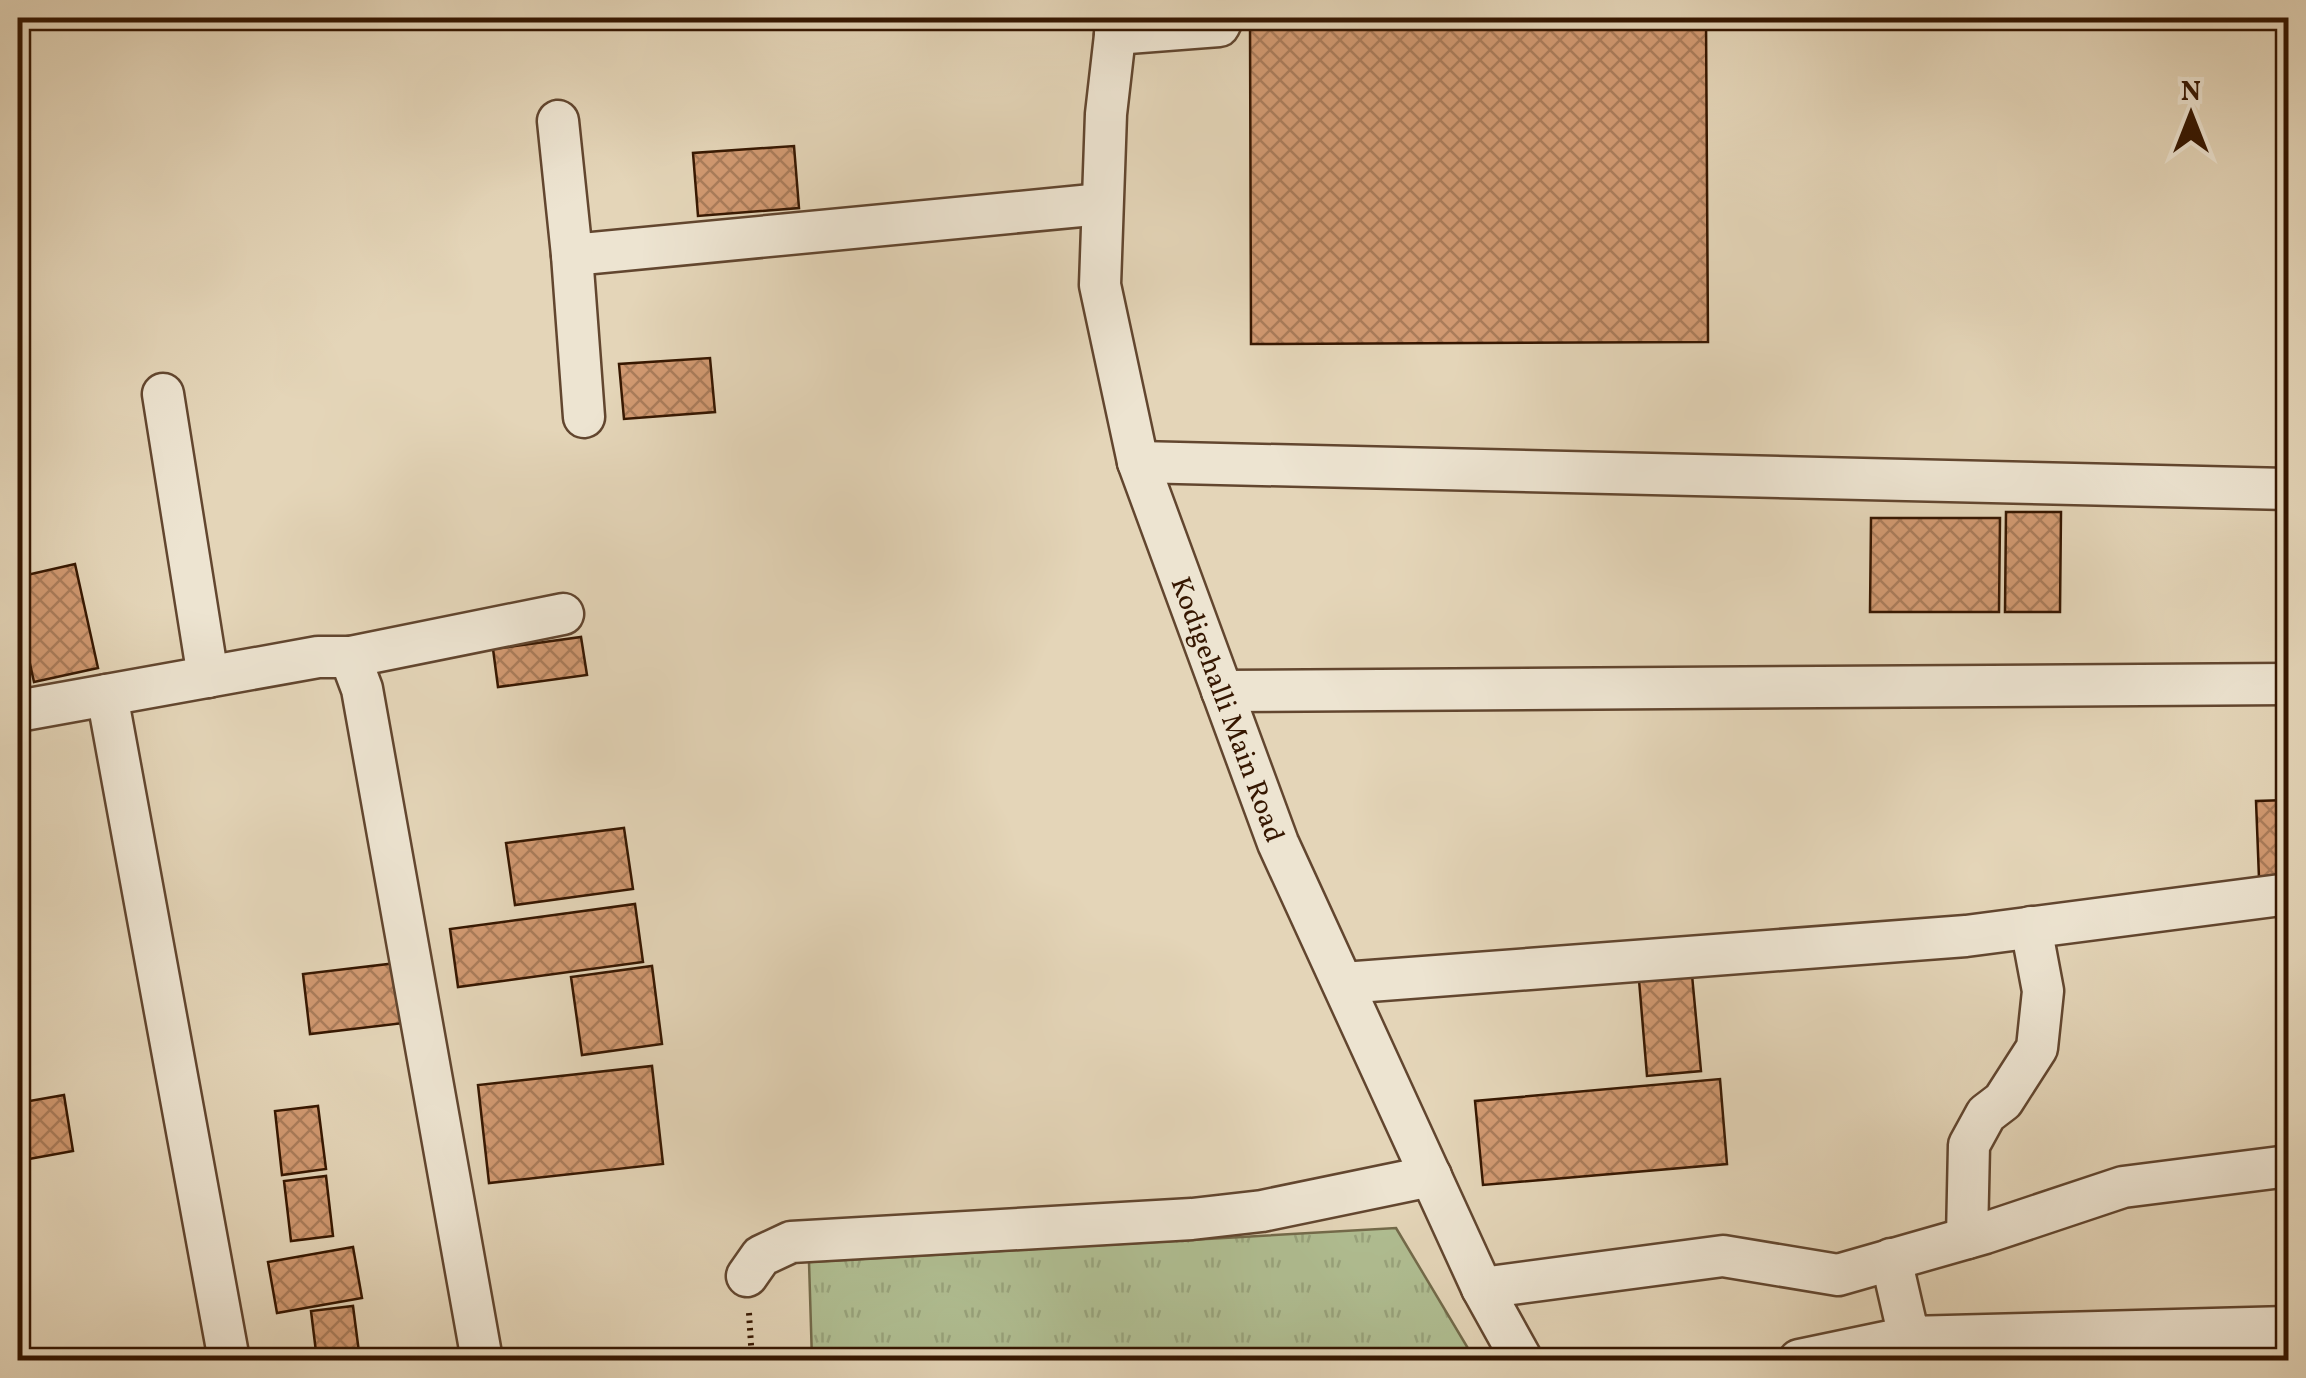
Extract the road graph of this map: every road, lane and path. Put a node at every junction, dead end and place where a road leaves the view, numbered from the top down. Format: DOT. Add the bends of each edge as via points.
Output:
graph roads {
  1 [pos="1223,18"];
  2 [pos="1116,26"];
  3 [pos="558,121"];
  4 [pos="1102,204"];
  5 [pos="572,255"];
  6 [pos="163,394"];
  7 [pos="584,417"];
  8 [pos="1138,462"];
  9 [pos="2288,489"];
  10 [pos="564,614"];
  11 [pos="350,656"];
  12 [pos="208,676"];
  13 [pos="2288,684"];
  14 [pos="1222,690"];
  15 [pos="107,695"];
  16 [pos="18,711"];
  17 [pos="2288,894"];
  18 [pos="2031,927"];
  19 [pos="1342,983"];
  20 [pos="2288,1166"];
  21 [pos="1431,1176"];
  22 [pos="1966,1238"];
  23 [pos="1891,1260"];
  24 [pos="747,1276"];
  25 [pos="1482,1288"];
  26 [pos="2288,1327"];
  27 [pos="1909,1337"];
  28 [pos="2224,1345"];
  29 [pos="229,1360"];
  30 [pos="482,1360"];
  31 [pos="752,1360"];
  32 [pos="1522,1360"];
  33 [pos="1799,1360"];
  1 -- 2 [label="street" via="1220,26"];
  2 -- 4 [label="street, Kodigehalli Main Road"];
  3 -- 5 [label="street"];
  4 -- 5 [label="street"];
  4 -- 8 [label="street, Kodigehalli Main Road" via="1100,285"];
  5 -- 7 [label="street"];
  6 -- 12 [label="street"];
  8 -- 9 [label="street"];
  8 -- 14 [label="street, Kodigehalli Main Road"];
  10 -- 11 [label="street"];
  11 -- 12 [label="street"];
  11 -- 30 [label="street" via="362,689"];
  12 -- 15 [label="street"];
  13 -- 14 [label="street"];
  14 -- 19 [label="street, Kodigehalli Main Road" via="1278,843"];
  15 -- 16 [label="street"];
  15 -- 29 [label="street"];
  17 -- 18 [label="street"];
  18 -- 19 [label="street"];
  18 -- 22 [label="street" via="2043,991 2037,1048 1970,1146"];
  19 -- 21 [label="street, Kodigehalli Main Road"];
  20 -- 22 [label="street" via="2123,1187"];
  21 -- 24 [label="street" via="1227,1215 791,1242 761,1256"];
  21 -- 25 [label="street, Kodigehalli Main Road"];
  22 -- 23 [label="street"];
  23 -- 25 [label="street" via="1838,1274 1723,1256"];
  23 -- 27 [label="street"];
  24 -- 31 [label="path"];
  25 -- 32 [label="street, Kodigehalli Main Road"];
  26 -- 28 [label="street"];
  27 -- 28 [label="street"];
  27 -- 33 [label="street"];
}
